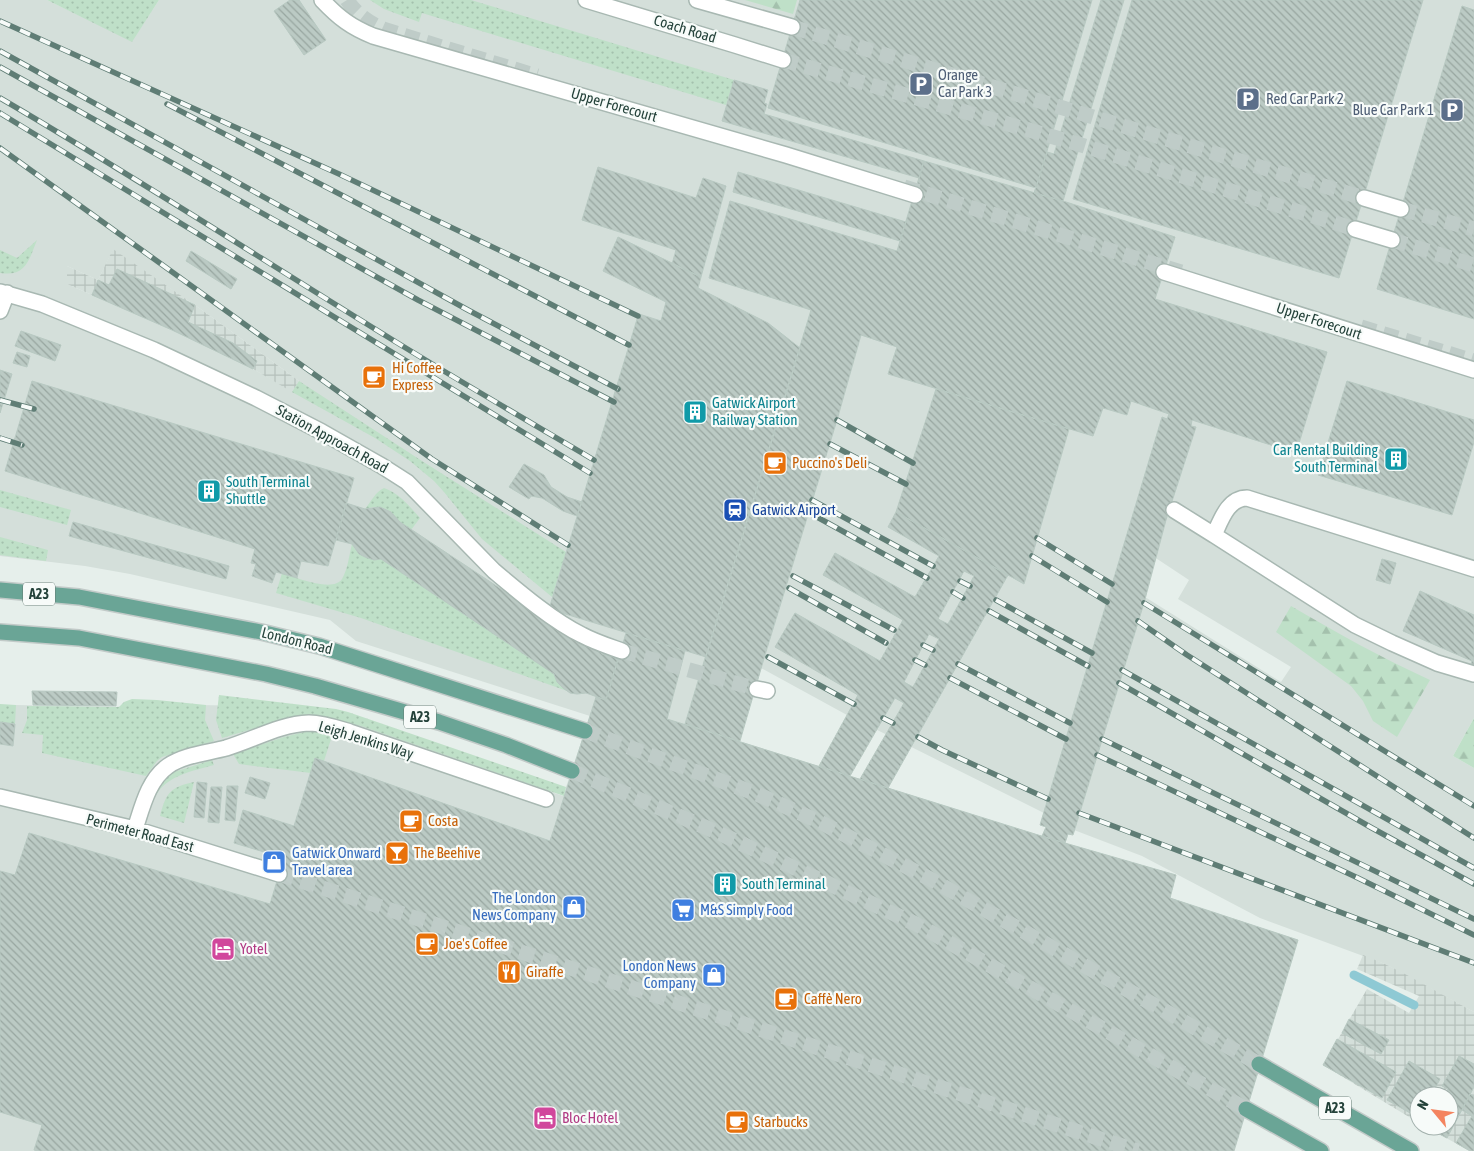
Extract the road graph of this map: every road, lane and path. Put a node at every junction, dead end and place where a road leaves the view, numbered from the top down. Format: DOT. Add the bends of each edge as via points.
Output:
graph roads {
  1 [pos="322,0"];
  2 [pos="586,0"];
  3 [pos="697,0"];
  4 [pos="792,27"];
  5 [pos="783,60"];
  6 [pos="914,195"];
  7 [pos="1364,198"];
  8 [pos="1401,209"];
  9 [pos="1354,229"];
  10 [pos="1392,240"];
  11 [pos="1164,272"];
  12 [pos="4,293"];
  13 [pos="0,311"];
  14 [pos="1474,370"];
  15 [pos="1174,510"];
  16 [pos="1214,535"];
  17 [pos="1474,569"];
  18 [pos="0,590"];
  19 [pos="0,632"];
  20 [pos="622,651"];
  21 [pos="1474,674"];
  22 [pos="585,731"];
  23 [pos="572,771"];
  24 [pos="0,797"];
  25 [pos="546,799"];
  26 [pos="135,829"];
  27 [pos="279,874"];
  28 [pos="1259,1064"];
  29 [pos="1246,1109"];
  30 [pos="1321,1151"];
  31 [pos="1411,1151"];
  1 -- 6 [label="street, Upper Forecourt" via="353,27 373,36"];
  2 -- 5 [label="street, Coach Road"];
  3 -- 4 [label="street, Coach Road"];
  7 -- 8 [label="street"];
  9 -- 10 [label="street"];
  11 -- 14 [label="street, Upper Forecourt"];
  12 -- 13 [label="street"];
  12 -- 20 [label="street, Station Approach Road" via="42,304 154,350 256,398 382,466 407,482 506,582 573,630"];
  15 -- 16 [label="street"];
  16 -- 17 [label="street" via="1232,502 1247,498"];
  16 -- 21 [label="street" via="1354,625 1437,663"];
  18 -- 22 [label="main road, London Road / A23" via="79,597 261,632 319,646"];
  19 -- 23 [label="main road, A23" via="80,638 307,684 439,722"];
  24 -- 26 [label="street, Perimeter Road East"];
  25 -- 26 [label="street, Leigh Jenkins Way" via="336,728 298,724 168,766 148,790"];
  26 -- 27 [label="street, Perimeter Road East"];
  28 -- 31 [label="main road, A23"];
  29 -- 30 [label="main road"];
}
